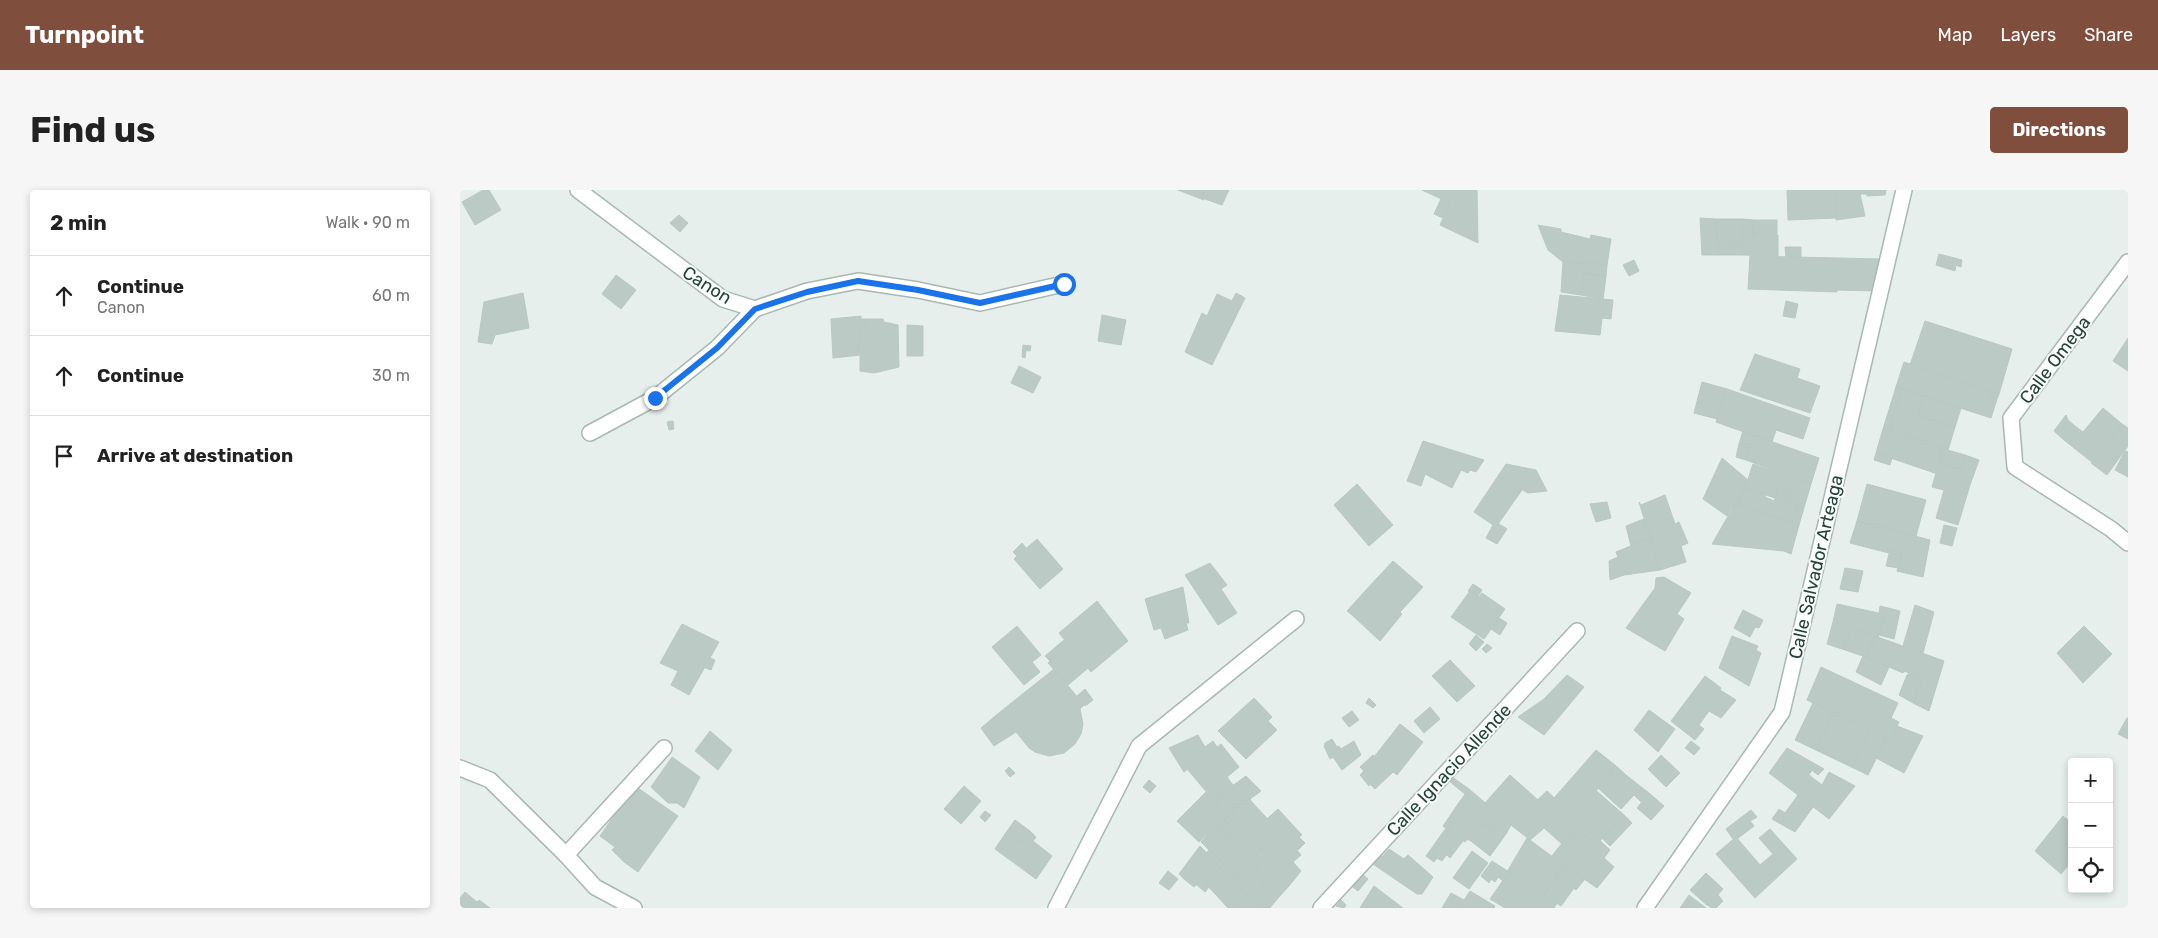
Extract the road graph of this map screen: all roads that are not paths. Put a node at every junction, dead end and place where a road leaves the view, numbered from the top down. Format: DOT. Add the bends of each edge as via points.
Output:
graph roads {
  1 [pos="578,190"];
  2 [pos="1904,190"];
  3 [pos="2125,272"];
  4 [pos="1064,284"];
  5 [pos="755,309"];
  6 [pos="590,433"];
  7 [pos="2128,543"];
  8 [pos="1296,619"];
  9 [pos="1577,631"];
  10 [pos="664,748"];
  11 [pos="460,768"];
  12 [pos="566,855"];
  13 [pos="634,908"];
  14 [pos="1056,908"];
  15 [pos="1321,908"];
  16 [pos="1645,908"];
  1 -- 5 [label="street, Canon" via="723,299"];
  2 -- 16 [label="street, Calle Salvador Arteaga" via="1782,712"];
  3 -- 7 [label="street, Calle Omega" via="2011,418 2015,467"];
  4 -- 5 [label="street" via="980,303 858,281 807,292"];
  5 -- 6 [label="street" via="717,348 655,398"];
  8 -- 14 [label="street" via="1139,746"];
  9 -- 15 [label="street, Calle Ignacio Allende"];
  10 -- 12 [label="street"];
  11 -- 12 [label="street" via="490,780"];
  12 -- 13 [label="street" via="595,887"];
}
